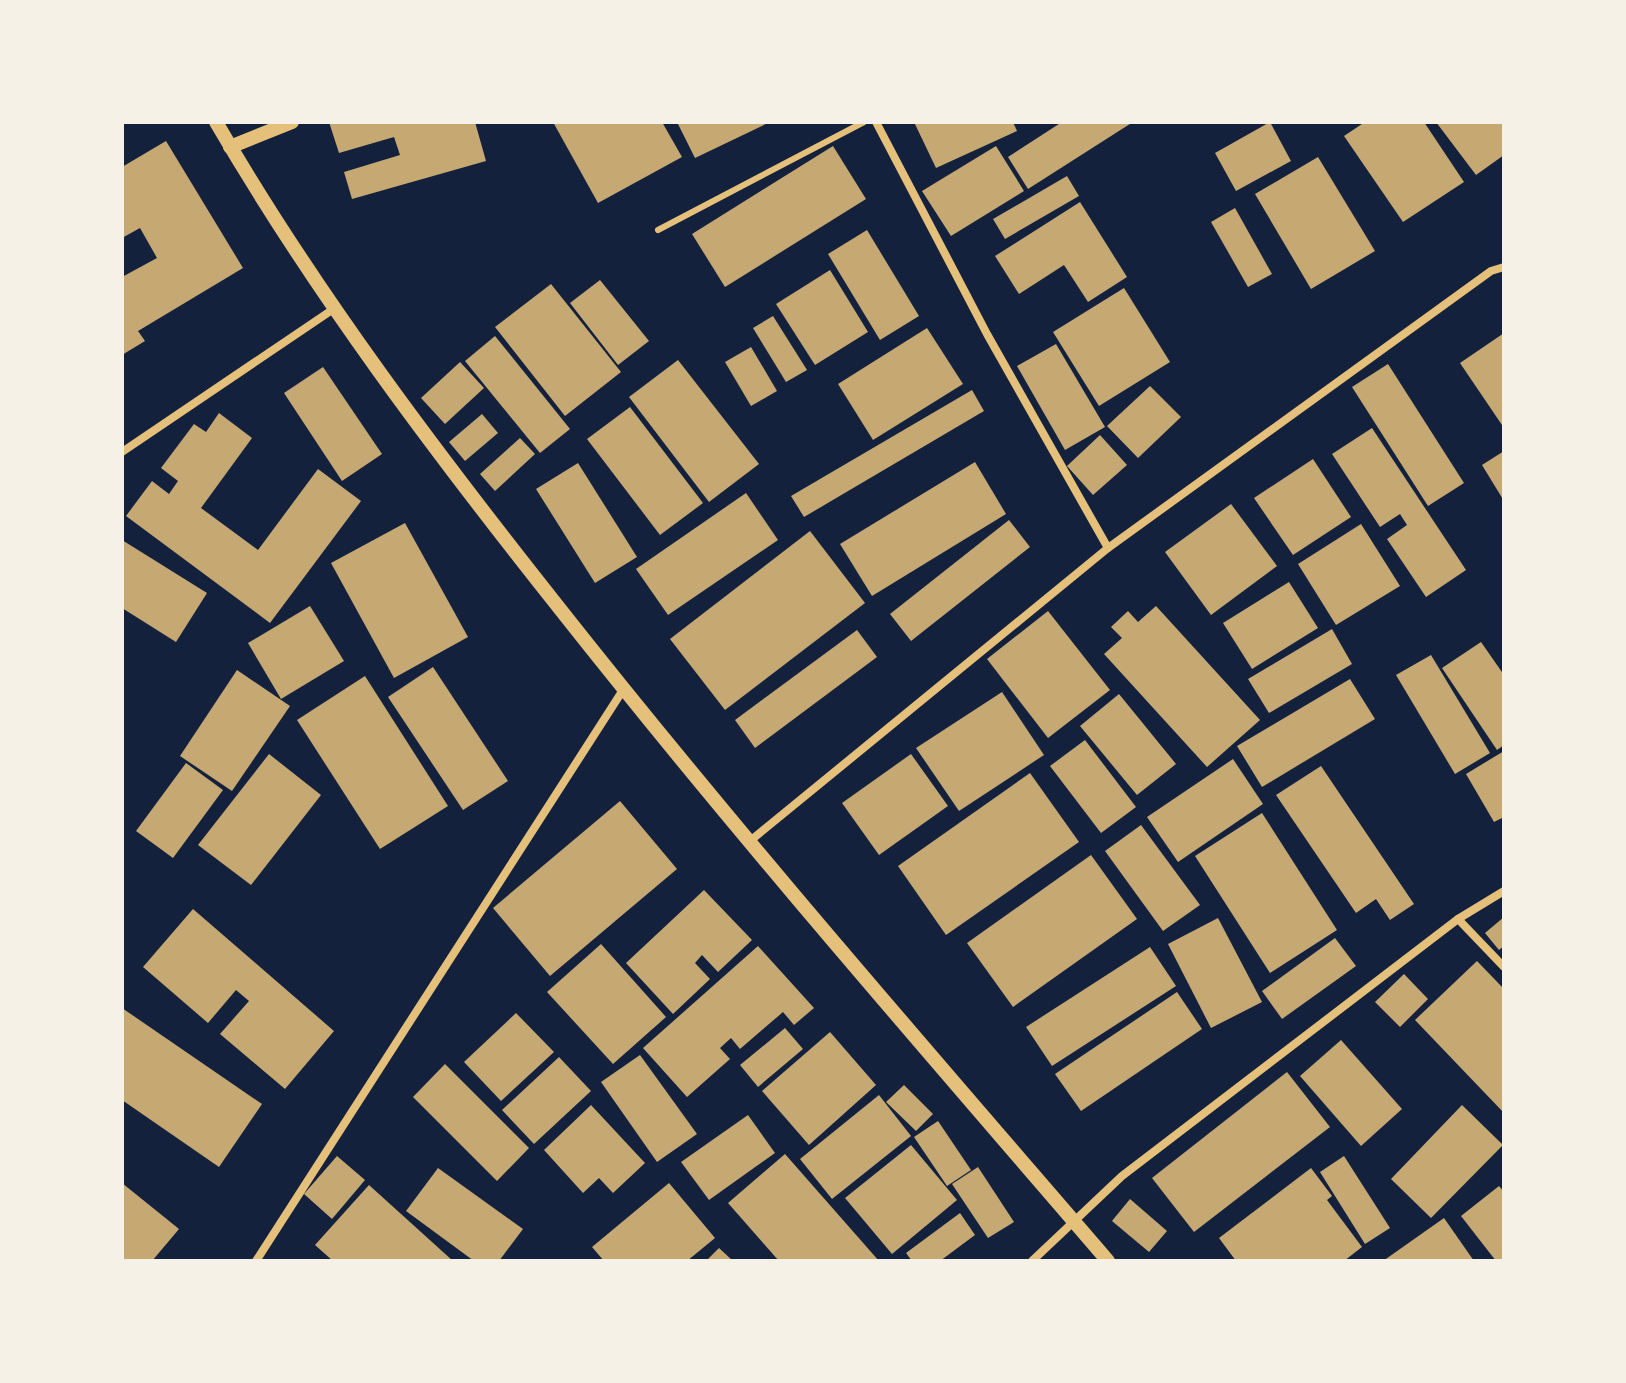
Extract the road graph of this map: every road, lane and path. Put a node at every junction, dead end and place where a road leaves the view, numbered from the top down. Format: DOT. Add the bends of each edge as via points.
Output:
graph roads {
  1 [pos="216,122"];
  2 [pos="292,122"];
  3 [pos="864,122"];
  4 [pos="876,122"];
  5 [pos="230,147"];
  6 [pos="658,230"];
  7 [pos="1504,267"];
  8 [pos="335,308"];
  9 [pos="122,452"];
  10 [pos="1108,548"];
  11 [pos="623,690"];
  12 [pos="750,841"];
  13 [pos="1504,891"];
  14 [pos="1458,919"];
  15 [pos="1504,967"];
  16 [pos="1073,1220"];
  17 [pos="256,1261"];
  18 [pos="1032,1261"];
  19 [pos="1108,1261"];
  1 -- 5 [label="street"];
  2 -- 5 [label="street"];
  3 -- 6 [label="lane"];
  4 -- 10 [label="street"];
  5 -- 8 [label="street"];
  7 -- 10 [label="street" via="1491,271"];
  8 -- 9 [label="street"];
  8 -- 11 [label="street" via="466,491"];
  10 -- 12 [label="street"];
  11 -- 12 [label="street"];
  11 -- 17 [label="street"];
  12 -- 16 [label="street"];
  13 -- 14 [label="street"];
  14 -- 15 [label="street"];
  14 -- 16 [label="street" via="1122,1176"];
  16 -- 18 [label="street"];
  16 -- 19 [label="street"];
}
